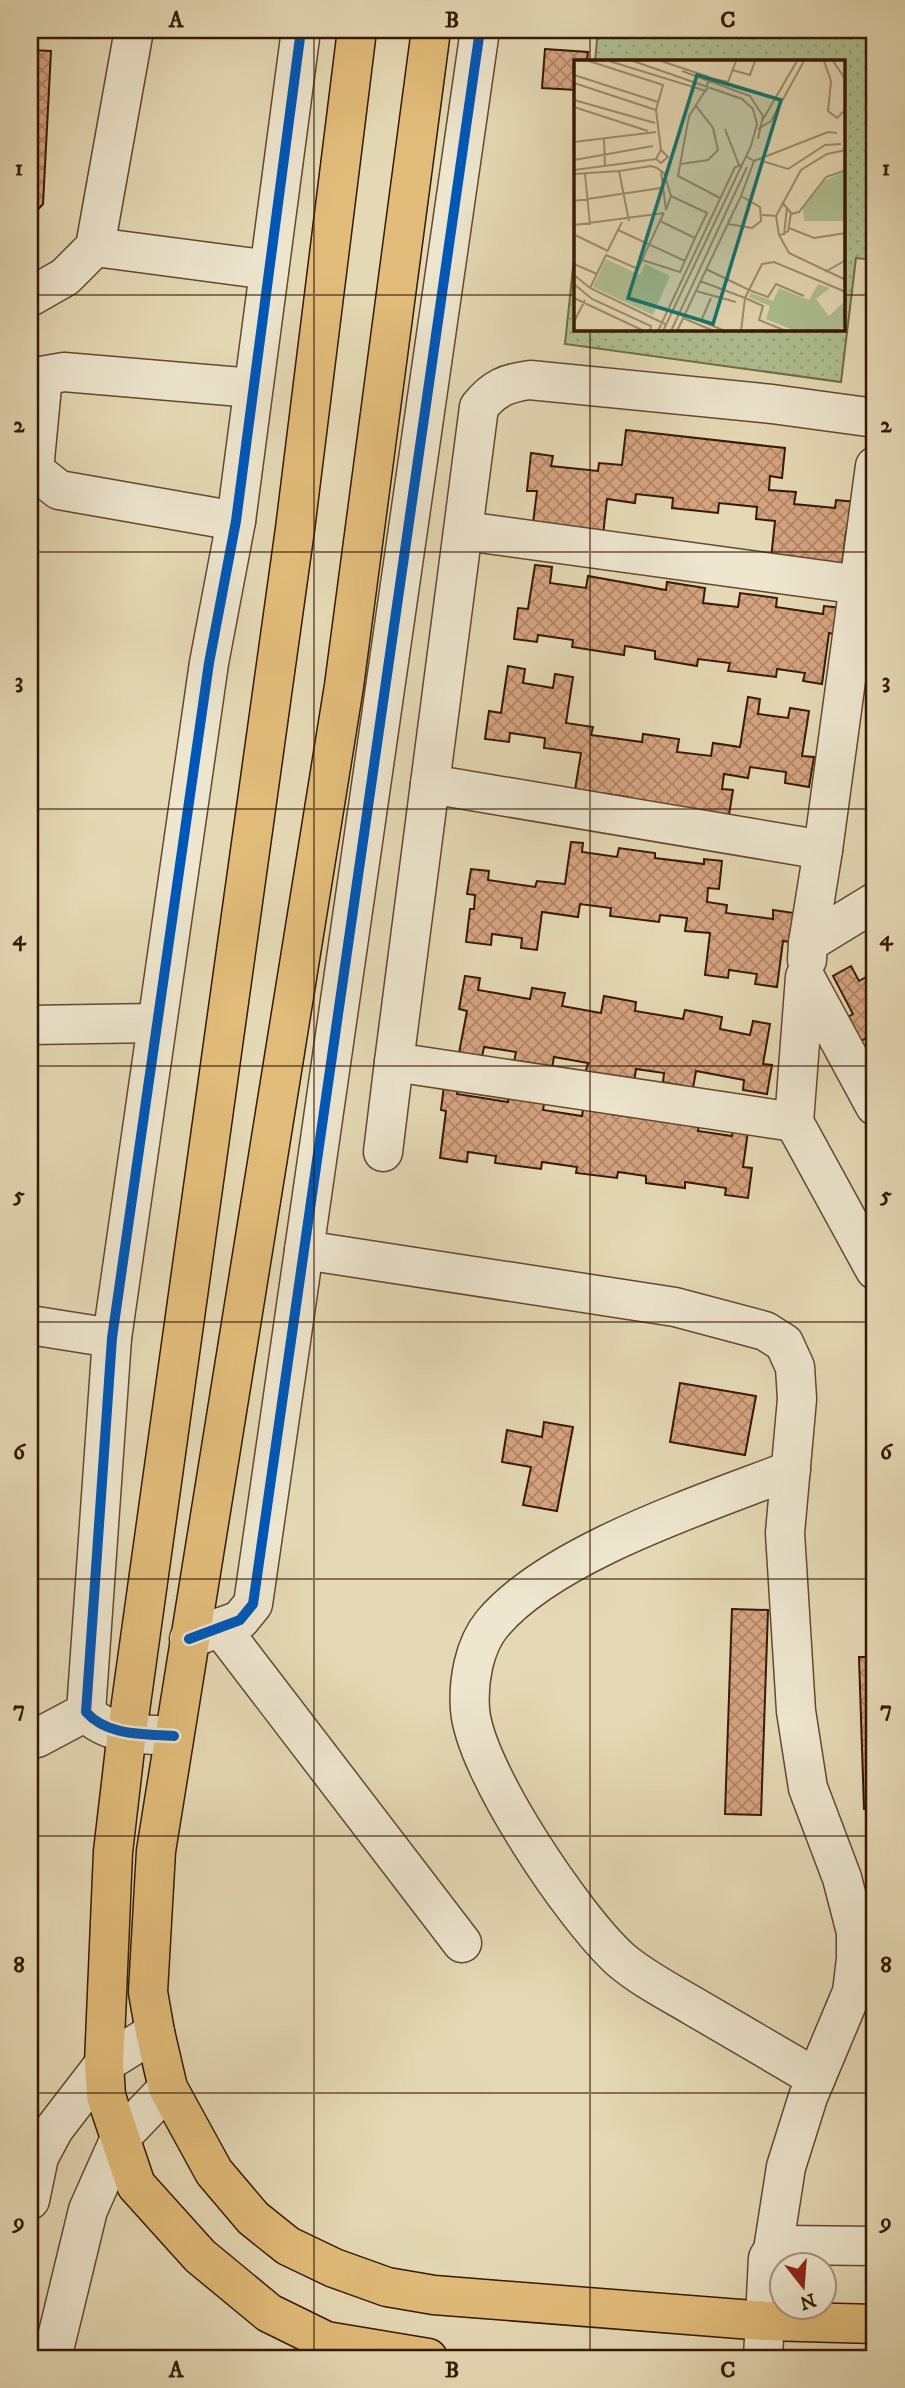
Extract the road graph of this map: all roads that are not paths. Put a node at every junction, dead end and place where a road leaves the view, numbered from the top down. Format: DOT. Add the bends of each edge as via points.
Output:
graph roads {
  1 [pos="134,30"];
  2 [pos="301,30"];
  3 [pos="357,30"];
  4 [pos="431,30"];
  5 [pos="480,30"];
  6 [pos="95,247"];
  7 [pos="269,270"];
  8 [pos="30,297"];
  9 [pos="36,377"];
  10 [pos="253,388"];
  11 [pos="875,418"];
  12 [pos="875,466"];
  13 [pos="32,468"];
  14 [pos="236,521"];
  15 [pos="465,531"];
  16 [pos="867,586"];
  17 [pos="430,784"];
  18 [pos="823,850"];
  19 [pos="875,902"];
  20 [pos="807,960"];
  21 [pos="155,1023"];
  22 [pos="30,1025"];
  23 [pos="394,1062"];
  24 [pos="875,1106"];
  25 [pos="794,1122"];
  26 [pos="383,1152"];
  27 [pos="304,1250"];
  28 [pos="875,1270"];
  29 [pos="30,1325"];
  30 [pos="112,1338"];
  31 [pos="790,1470"];
  32 [pos="205,1633"];
  33 [pos="86,1712"];
  34 [pos="127,1732"];
  35 [pos="174,1736"];
  36 [pos="30,1739"];
  37 [pos="462,1944"];
  38 [pos="155,2032"];
  39 [pos="104,2064"];
  40 [pos="816,2078"];
  41 [pos="168,2088"];
  42 [pos="120,2138"];
  43 [pos="30,2200"];
  44 [pos="875,2246"];
  45 [pos="773,2250"];
  46 [pos="875,2324"];
  47 [pos="764,2340"];
  48 [pos="52,2358"];
  49 [pos="428,2358"];
  1 -- 6 [label="street"];
  2 -- 7 [label="street"];
  3 -- 34 [label="main road" via="295,529"];
  4 -- 32 [label="main road" via="344,686"];
  5 -- 27 [label="street"];
  6 -- 7 [label="street"];
  6 -- 8 [label="street" via="65,278"];
  7 -- 10 [label="street"];
  9 -- 10 [label="street" via="64,372"];
  9 -- 13 [label="street"];
  10 -- 14 [label="street"];
  11 -- 15 [label="street" via="530,380 508,383 490,392 479,407"];
  12 -- 16 [label="street"];
  13 -- 14 [label="street" via="59,489"];
  14 -- 21 [label="street" via="209,663"];
  15 -- 16 [label="street"];
  15 -- 17 [label="street"];
  16 -- 18 [label="street"];
  17 -- 18 [label="street"];
  17 -- 23 [label="street"];
  18 -- 20 [label="street"];
  19 -- 20 [label="street"];
  20 -- 24 [label="street"];
  20 -- 25 [label="street"];
  21 -- 22 [label="street"];
  21 -- 30 [label="street"];
  23 -- 25 [label="street"];
  23 -- 26 [label="street"];
  25 -- 28 [label="street"];
  27 -- 31 [label="street" via="675,1307 765,1331 785,1343 795,1367 797,1399"];
  27 -- 32 [label="street" via="253,1604 240,1620"];
  29 -- 30 [label="street"];
  30 -- 33 [label="street"];
  31 -- 40 [label="street" via="785,1533 801,1746 808,1788 842,1878 856,1932 852,1992"];
  31 -- 40 [label="street" via="636,1531 536,1584 491,1625 472,1665 470,1711 501,1791 582,1920 622,1961"];
  32 -- 35 [label="main road"];
  32 -- 37 [label="street"];
  33 -- 34 [label="street" via="97,1724"];
  33 -- 36 [label="street"];
  34 -- 35 [label="street"];
  34 -- 39 [label="main road" via="113,1852"];
  35 -- 38 [label="main road" via="156,1851 148,1992"];
  38 -- 39 [label="street"];
  38 -- 41 [label="main road"];
  39 -- 42 [label="main road" via="106,2096"];
  39 -- 43 [label="street" via="54,2129 39,2157"];
  40 -- 45 [label="street" via="786,2167"];
  41 -- 42 [label="street"];
  41 -- 47 [label="main road" via="214,2172 253,2218 288,2246 334,2268 387,2287 434,2295"];
  42 -- 48 [label="street" via="88,2210"];
  42 -- 49 [label="main road" via="136,2185 200,2256 269,2314 326,2342"];
  44 -- 45 [label="street" via="783,2245"];
  45 -- 47 [label="street" via="768,2258"];
  46 -- 47 [label="main road"];
}
